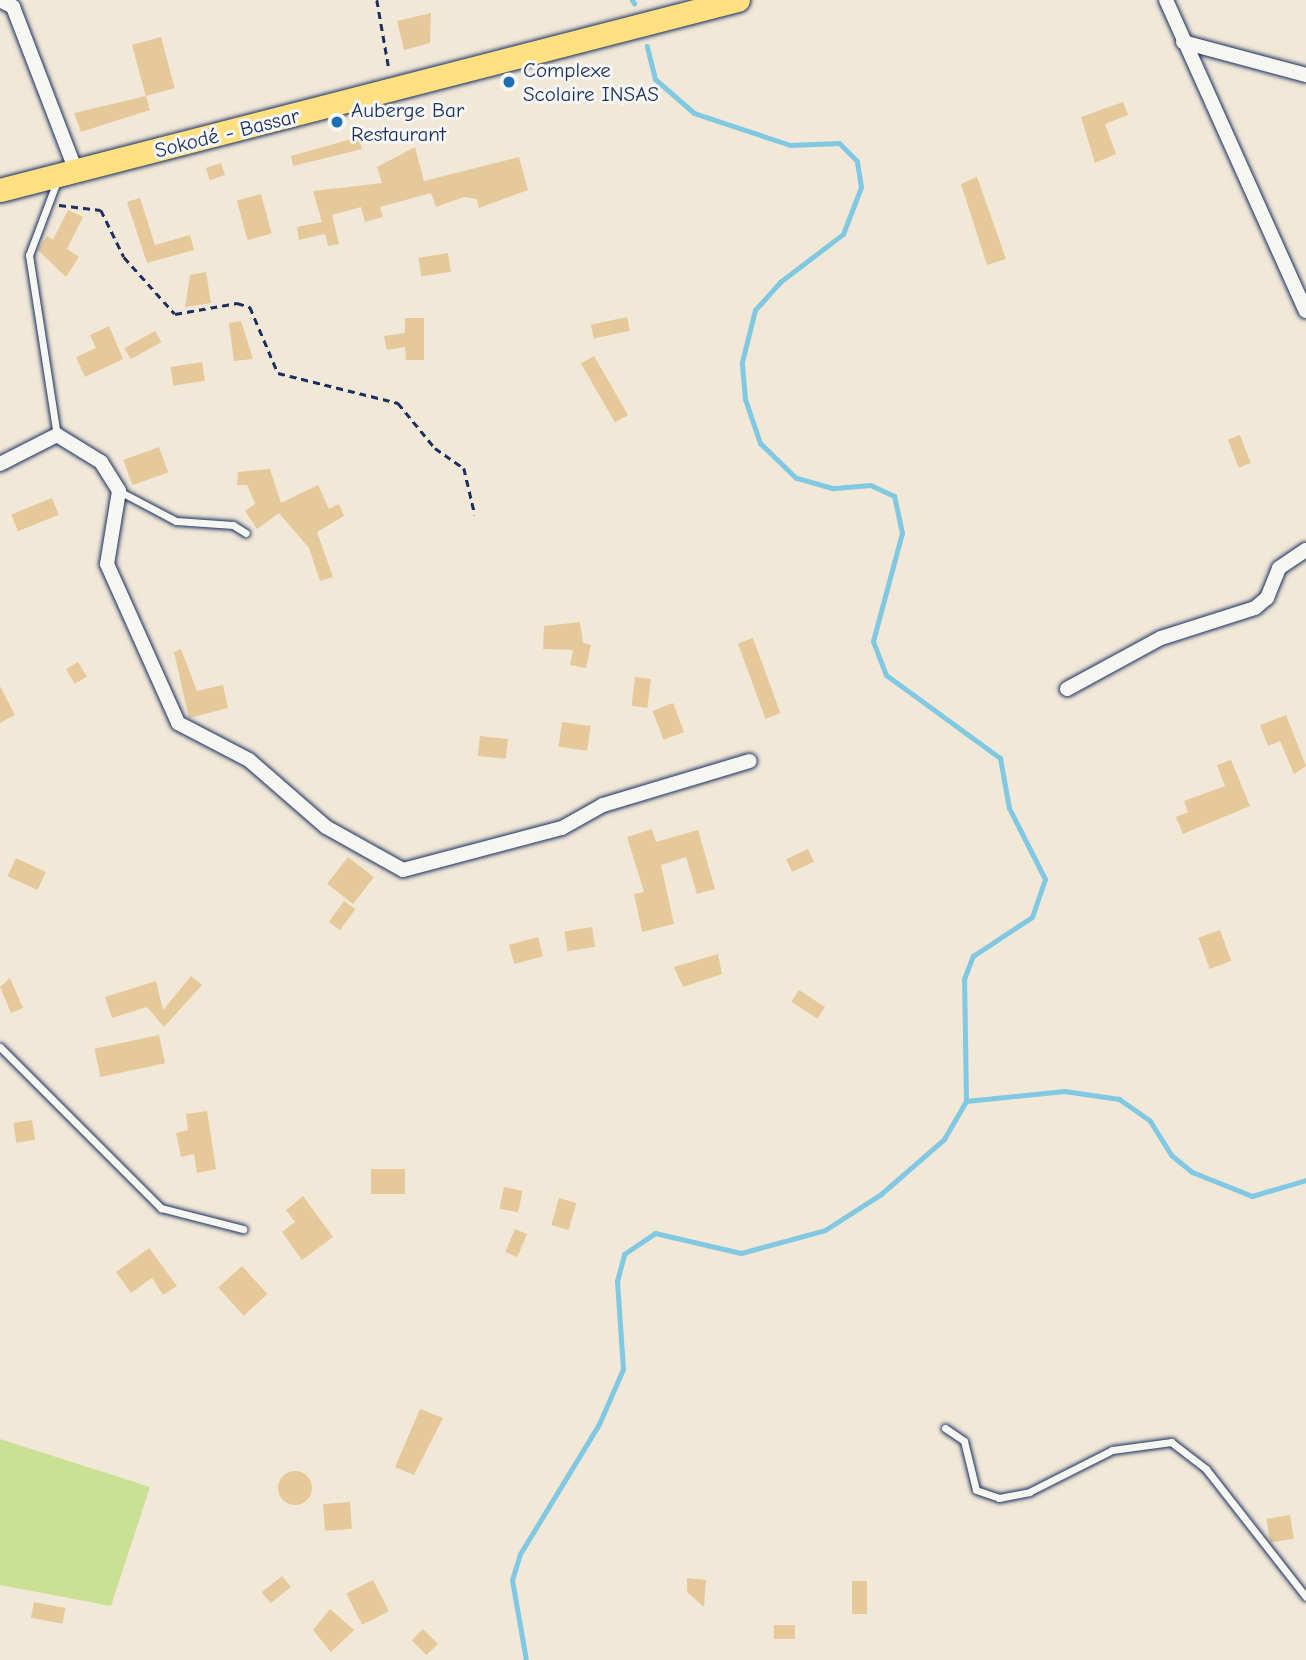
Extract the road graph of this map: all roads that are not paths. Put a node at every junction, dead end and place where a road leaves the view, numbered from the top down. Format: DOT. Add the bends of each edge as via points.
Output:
graph roads {
  1 [pos="0,0"];
  2 [pos="738,0"];
  3 [pos="1166,0"];
  4 [pos="13,4"];
  5 [pos="1183,42"];
  6 [pos="1306,75"];
  7 [pos="68,173"];
  8 [pos="0,190"];
  9 [pos="1306,311"];
  10 [pos="57,435"];
  11 [pos="0,464"];
  12 [pos="119,491"];
  13 [pos="246,533"];
  14 [pos="1306,550"];
  15 [pos="1068,689"];
  16 [pos="750,761"];
  17 [pos="0,1047"];
  18 [pos="243,1229"];
  19 [pos="945,1428"];
  20 [pos="1306,1597"];
  1 -- 4 [label="street"];
  2 -- 7 [label="main road, Sokodé - Bassar"];
  3 -- 5 [label="street"];
  4 -- 7 [label="street"];
  5 -- 6 [label="street"];
  5 -- 9 [label="street"];
  7 -- 8 [label="main road, Sokodé - Bassar"];
  7 -- 10 [label="lane" via="49,201 29,254"];
  10 -- 11 [label="street"];
  10 -- 12 [label="street" via="101,462"];
  12 -- 13 [label="lane" via="176,521 233,525"];
  12 -- 16 [label="street" via="107,564 178,723 249,760 326,827 403,870 562,828 603,805"];
  14 -- 15 [label="street" via="1279,568 1267,598 1255,608 1161,638"];
  17 -- 18 [label="lane" via="161,1208"];
  19 -- 20 [label="lane" via="964,1441 976,1490 999,1498 1029,1493 1112,1450 1171,1442 1206,1469"];
}
